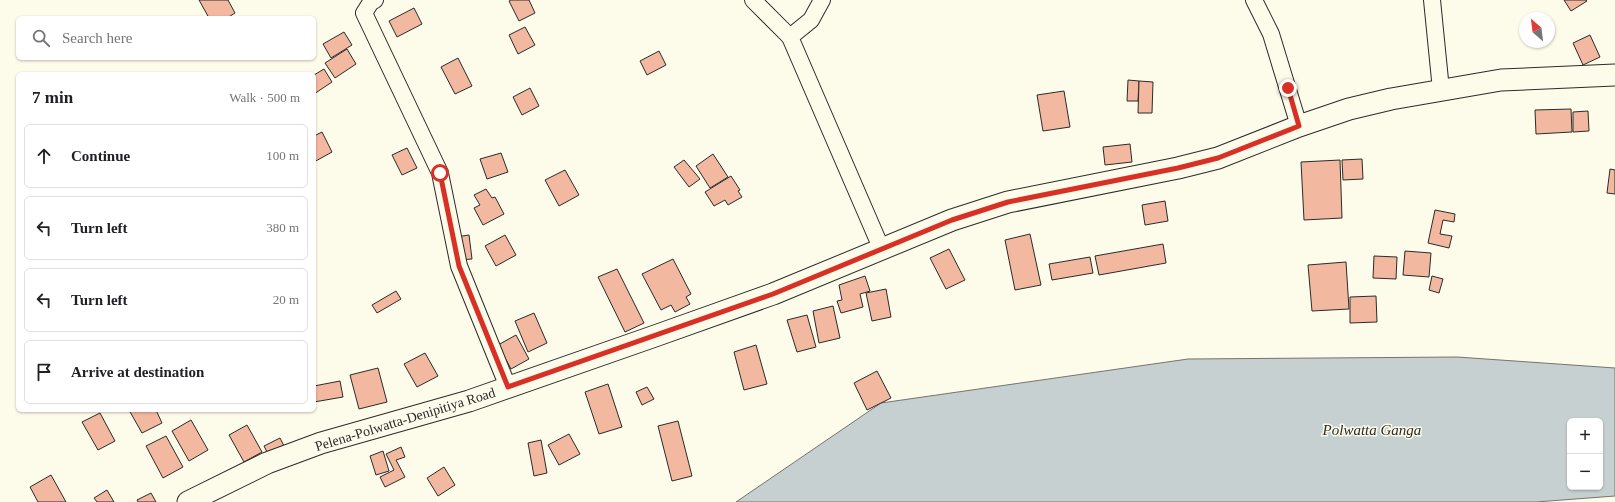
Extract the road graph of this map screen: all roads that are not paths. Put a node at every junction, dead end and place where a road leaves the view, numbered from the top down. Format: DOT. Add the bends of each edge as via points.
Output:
graph roads {
  1 [pos="375,0"];
  2 [pos="753,0"];
  3 [pos="822,0"];
  4 [pos="1254,0"];
  5 [pos="1432,0"];
  6 [pos="790,37"];
  7 [pos="1615,75"];
  8 [pos="1441,90"];
  9 [pos="1299,126"];
  10 [pos="882,250"];
  11 [pos="508,387"];
  12 [pos="188,502"];
  1 -- 11 [label="street" via="364,13 440,173 459,266"];
  2 -- 6 [label="street"];
  3 -- 6 [label="street" via="811,20"];
  4 -- 9 [label="street" via="1271,34"];
  5 -- 8 [label="street"];
  6 -- 10 [label="street"];
  7 -- 8 [label="main road, Pelena-Polwatta-Denipitiya Road" via="1501,80"];
  8 -- 9 [label="main road, Pelena-Polwatta-Denipitiya Road" via="1391,98"];
  9 -- 10 [label="main road, Pelena-Polwatta-Denipitiya Road" via="1218,158 983,209"];
  10 -- 11 [label="main road, Pelena-Polwatta-Denipitiya Road" via="773,294"];
  11 -- 12 [label="main road, Pelena-Polwatta-Denipitiya Road" via="469,401 321,443 267,463"];
}
